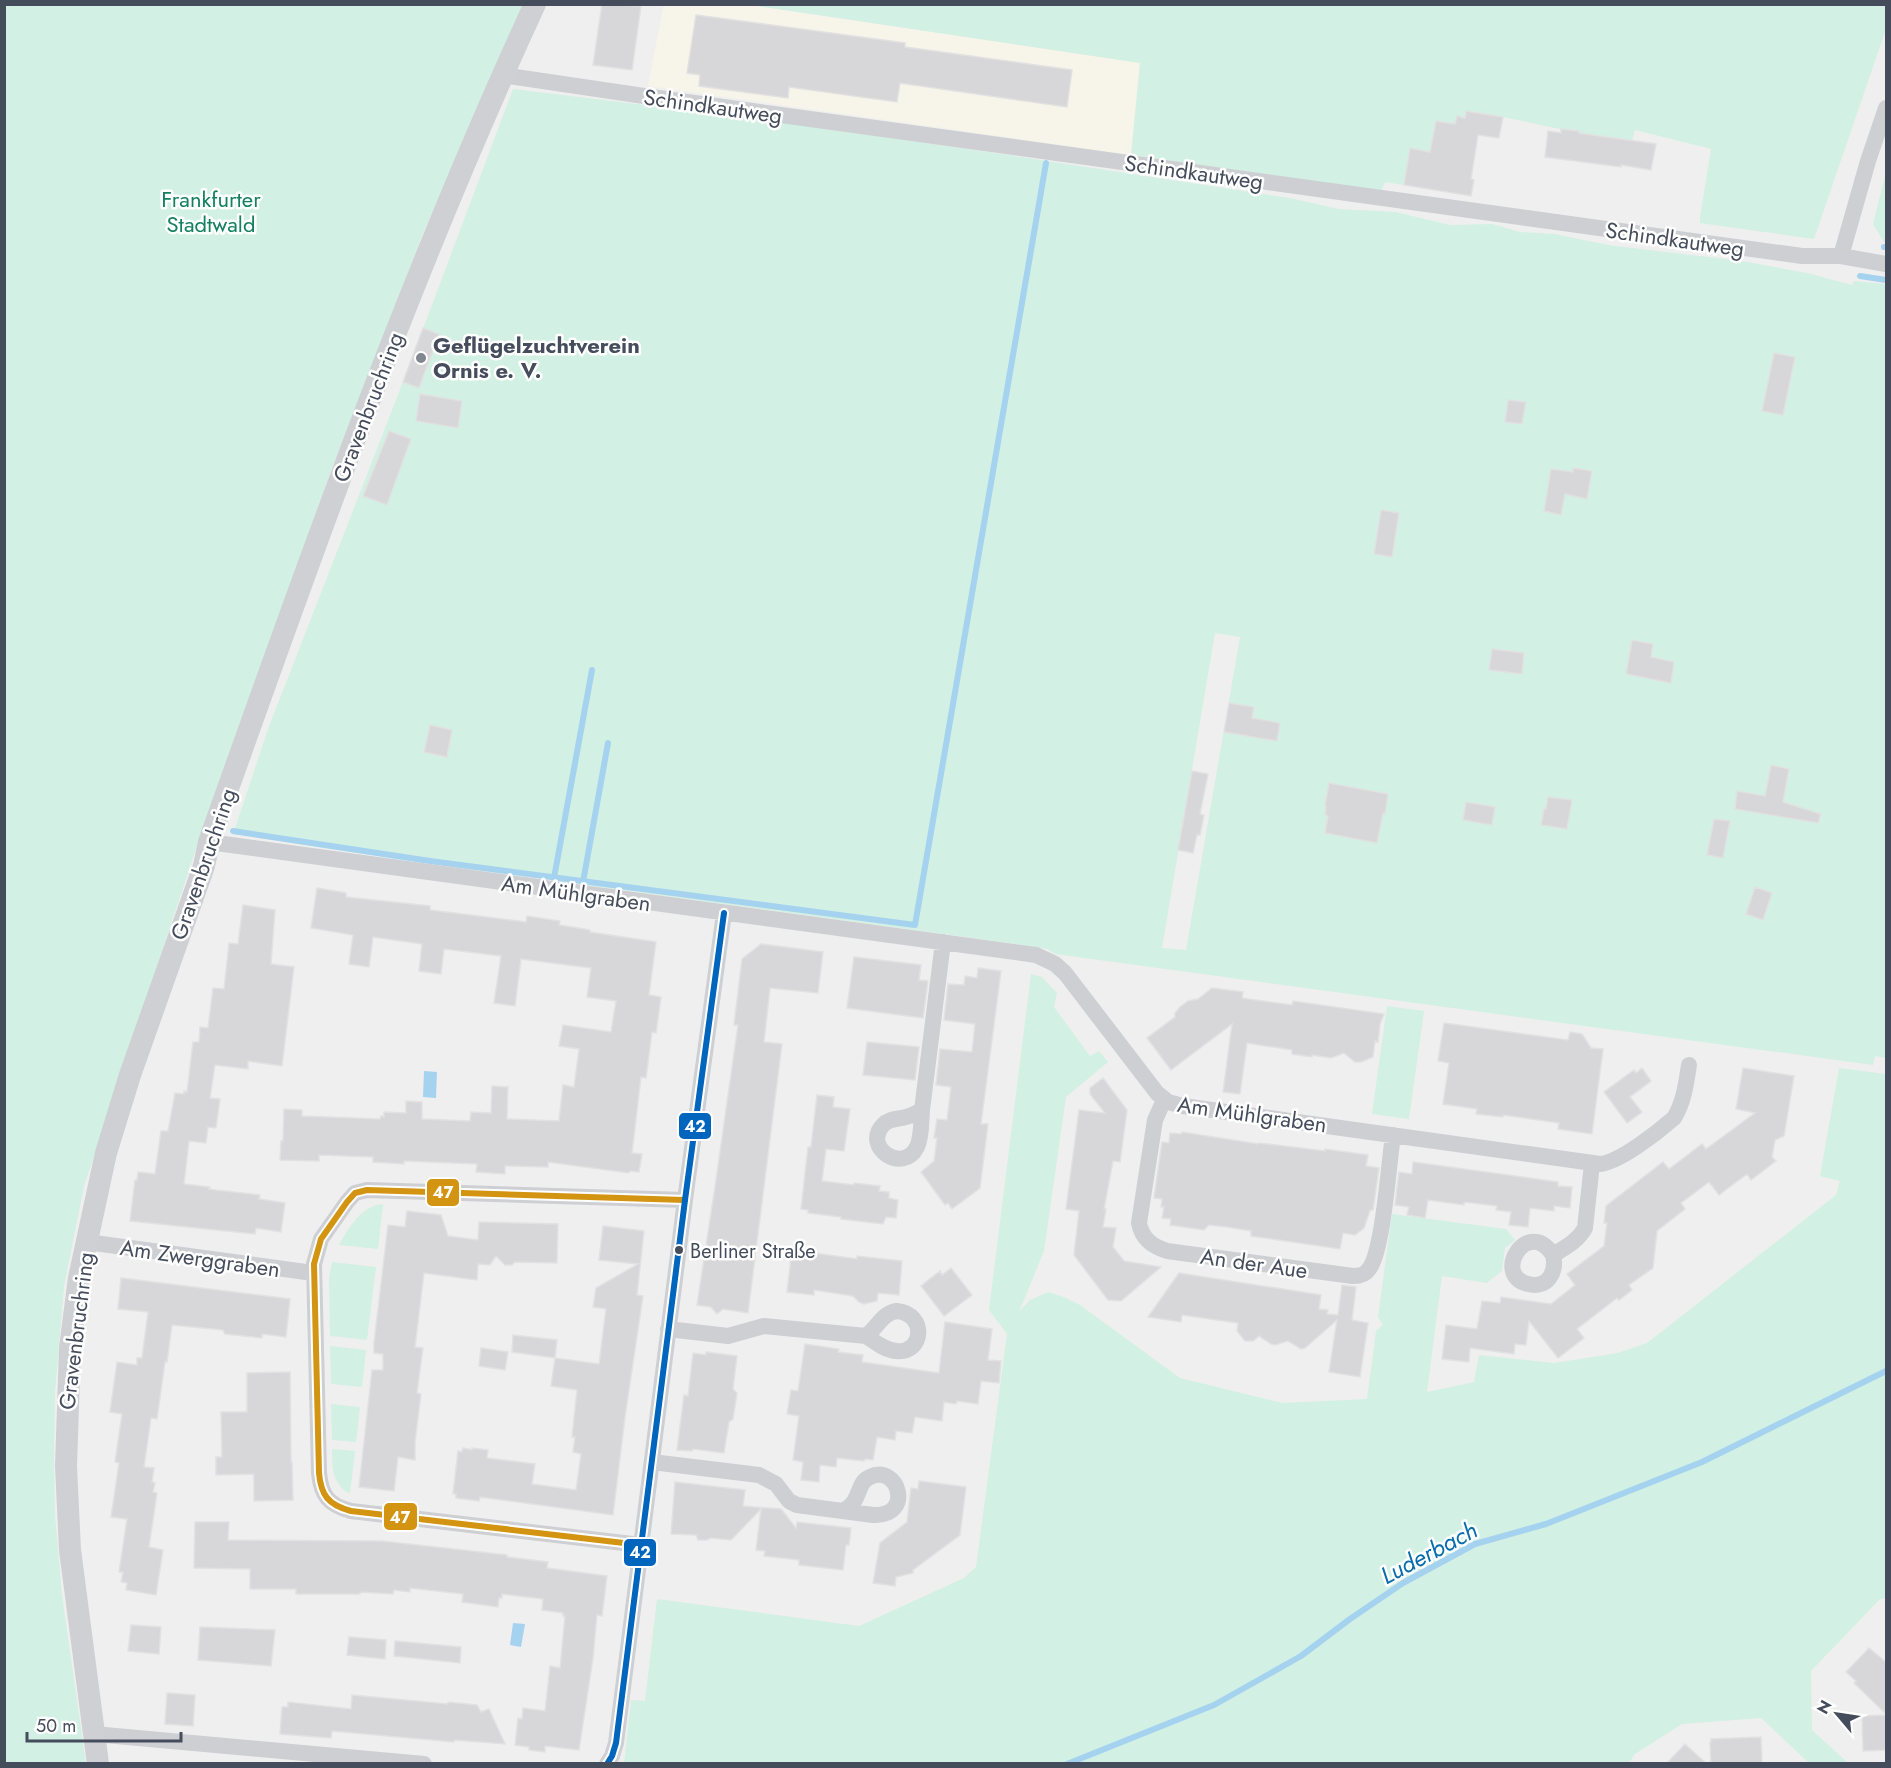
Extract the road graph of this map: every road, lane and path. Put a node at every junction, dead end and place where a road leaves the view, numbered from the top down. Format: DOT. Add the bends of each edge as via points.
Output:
graph roads {
  1 [pos="535,4"];
  2 [pos="502,75"];
  3 [pos="1887,108"];
  4 [pos="1841,256"];
  5 [pos="1887,264"];
  6 [pos="209,842"];
  7 [pos="724,913"];
  8 [pos="943,942"];
  9 [pos="1689,1065"];
  10 [pos="1164,1100"];
  11 [pos="922,1110"];
  12 [pos="1393,1134"];
  13 [pos="1592,1164"];
  14 [pos="685,1200"];
  15 [pos="87,1242"];
  16 [pos="1553,1255"];
  17 [pos="313,1273"];
  18 [pos="669,1329"];
  19 [pos="866,1336"];
  20 [pos="652,1462"];
  21 [pos="844,1510"];
  22 [pos="640,1545"];
  23 [pos="94,1734"];
  24 [pos="98,1764"];
  25 [pos="424,1764"];
  26 [pos="607,1764"];
  1 -- 2 [label="street, Gravenbruchring"];
  2 -- 4 [label="street, Schindkautweg" via="1802,256"];
  2 -- 6 [label="street, Gravenbruchring" via="365,412"];
  3 -- 4 [label="street"];
  4 -- 5 [label="street, Schindkautweg"];
  6 -- 7 [label="street, Am Mühlgraben"];
  6 -- 15 [label="street, Gravenbruchring" via="106,1153"];
  7 -- 8 [label="street, Am Mühlgraben"];
  7 -- 14 [label="street"];
  8 -- 10 [label="street, Am Mühlgraben" via="1036,954 1055,964"];
  8 -- 11 [label="street"];
  9 -- 13 [label="street, Am Mühlgraben" via="1684,1095 1674,1118 1622,1156"];
  10 -- 12 [label="street, Am Mühlgraben" via="1183,1106"];
  10 -- 12 [label="street, An der Aue" via="1155,1120 1139,1223 1147,1240 1167,1251 1362,1276 1378,1251"];
  12 -- 13 [label="street, Am Mühlgraben"];
  13 -- 16 [label="street" via="1585,1227 1572,1244"];
  14 -- 17 [label="street" via="367,1190 355,1194 321,1239"];
  14 -- 18 [label="street"];
  15 -- 17 [label="street, Am Zwerggraben"];
  15 -- 23 [label="street, Gravenbruchring" via="70,1347 66,1466 70,1550"];
  17 -- 22 [label="street" via="319,1473 327,1498 351,1511"];
  18 -- 19 [label="street" via="728,1336 764,1326"];
  18 -- 20 [label="street"];
  20 -- 21 [label="street" via="759,1475 776,1484 793,1503"];
  20 -- 22 [label="street"];
  22 -- 26 [label="street" via="616,1743"];
  23 -- 24 [label="street, Gravenbruchring"];
  23 -- 25 [label="street"];
}
